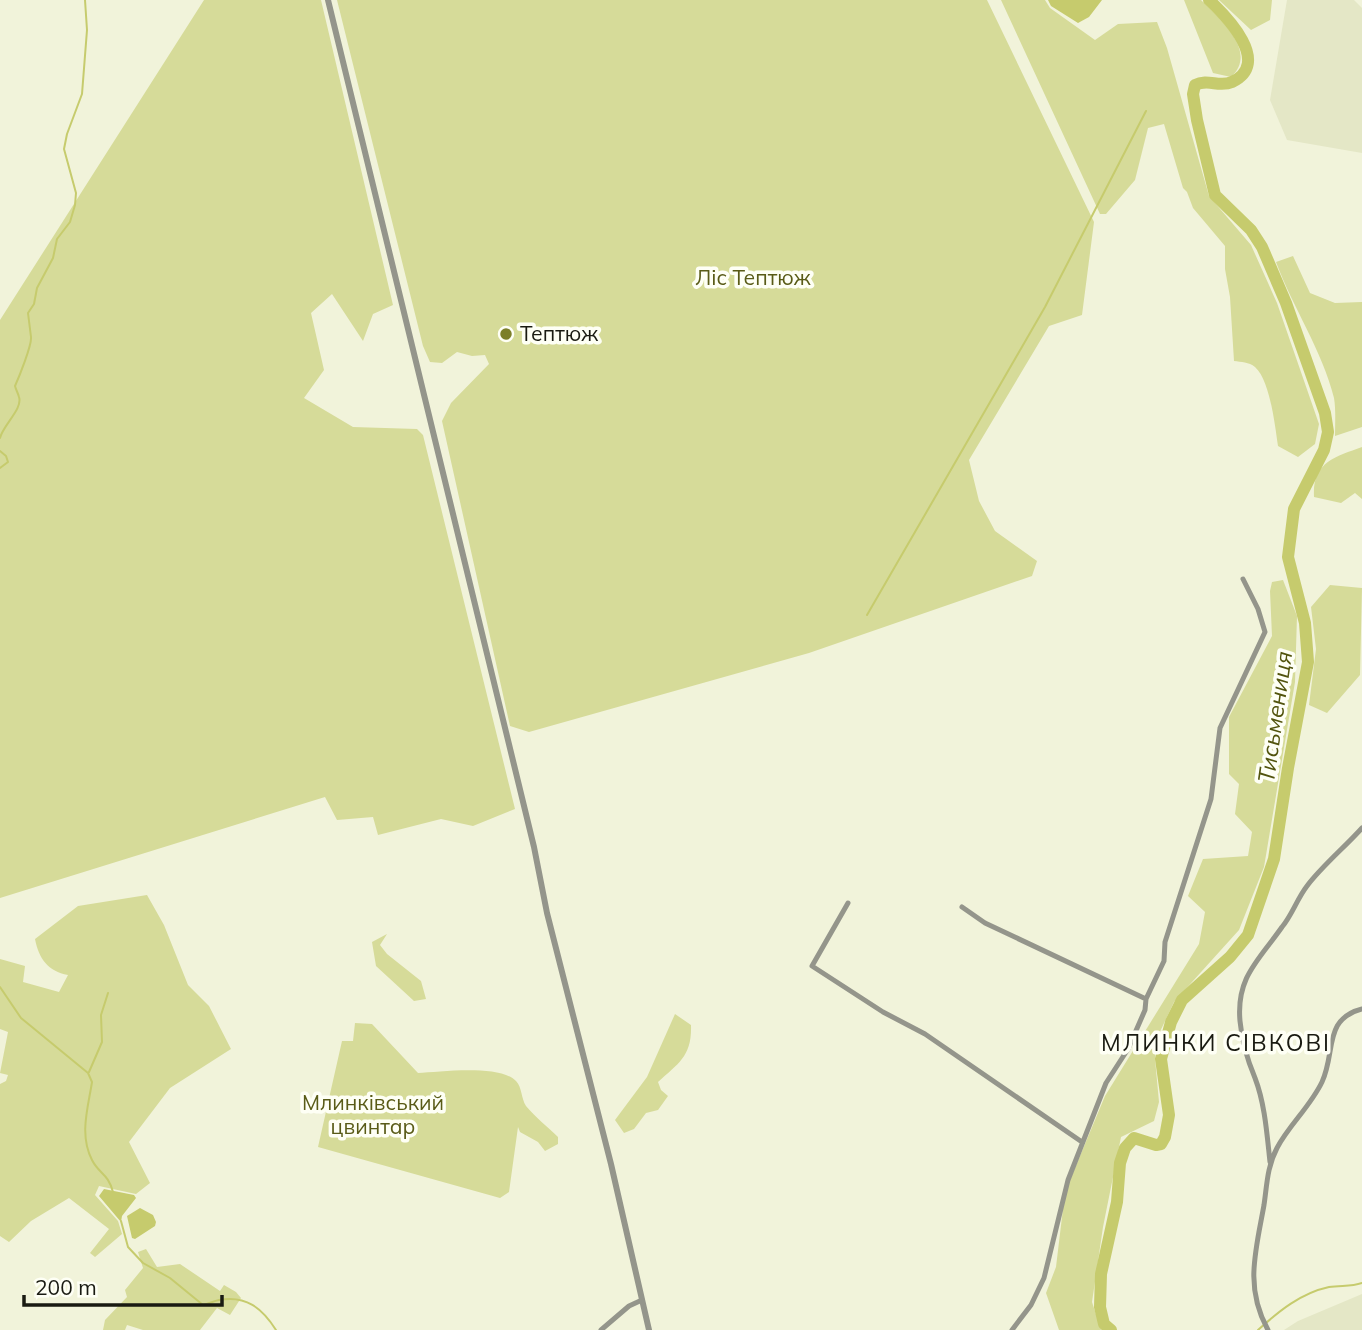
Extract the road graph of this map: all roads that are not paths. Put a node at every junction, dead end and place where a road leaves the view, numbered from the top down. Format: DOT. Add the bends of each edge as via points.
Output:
graph roads {
  1 [pos="328,0"];
  2 [pos="1243,579"];
  3 [pos="1362,828"];
  4 [pos="848,903"];
  5 [pos="962,907"];
  6 [pos="1146,999"];
  7 [pos="1362,1009"];
  8 [pos="1082,1142"];
  9 [pos="1270,1162"];
  10 [pos="642,1300"];
  11 [pos="601,1330"];
  12 [pos="649,1330"];
  13 [pos="1012,1330"];
  14 [pos="1268,1330"];
  1 -- 10 [label="street"];
  2 -- 6 [label="street" via="1265,632 1220,728 1210,799 1165,942 1164,961"];
  3 -- 9 [label="street" via="1307,886 1249,970 1239,1002"];
  4 -- 8 [label="street" via="812,966 925,1034"];
  5 -- 6 [label="street" via="985,923"];
  6 -- 8 [label="street" via="1128,1049 1106,1083"];
  7 -- 9 [label="street" via="1347,1014 1336,1025 1331,1058 1318,1089"];
  8 -- 13 [label="street" via="1060,1206 1044,1278"];
  9 -- 14 [label="street" via="1254,1250 1259,1314"];
  10 -- 11 [label="street"];
  10 -- 12 [label="street"];
}
